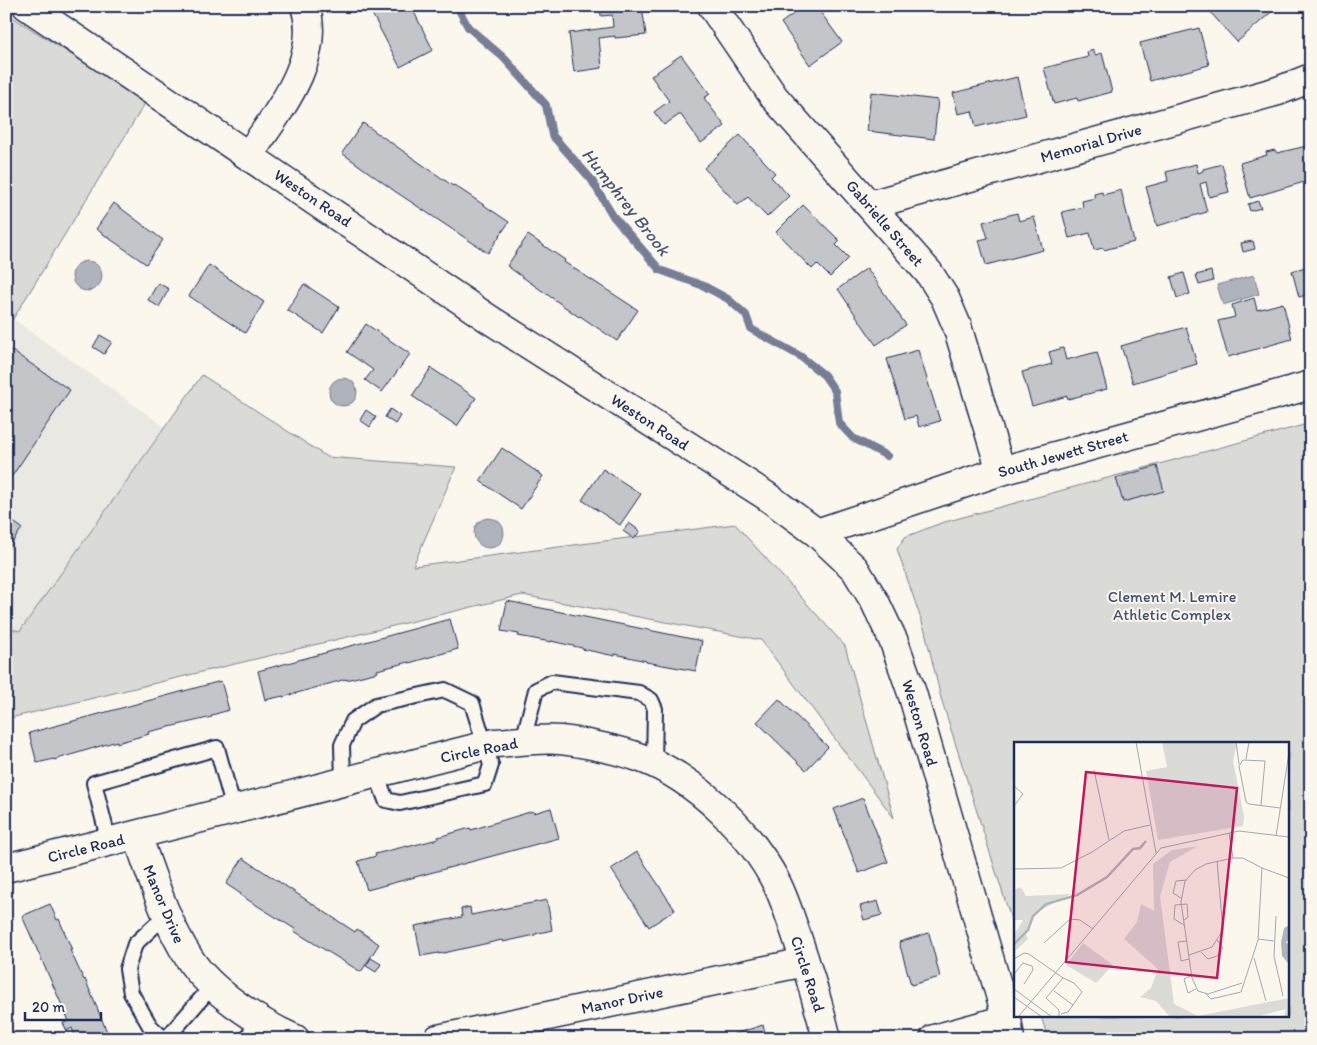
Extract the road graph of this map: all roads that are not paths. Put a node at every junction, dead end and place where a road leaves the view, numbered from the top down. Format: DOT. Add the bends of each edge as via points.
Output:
graph roads {
  1 [pos="27,6"];
  2 [pos="305,6"];
  3 [pos="712,6"];
  4 [pos="1311,78"];
  5 [pos="249,155"];
  6 [pos="870,205"];
  7 [pos="1311,385"];
  8 [pos="1001,471"];
  9 [pos="817,533"];
  10 [pos="523,741"];
  11 [pos="486,746"];
  12 [pos="654,764"];
  13 [pos="376,773"];
  14 [pos="342,782"];
  15 [pos="234,810"];
  16 [pos="137,835"];
  17 [pos="109,842"];
  18 [pos="6,868"];
  19 [pos="166,914"];
  20 [pos="805,962"];
  21 [pos="213,985"];
  22 [pos="1009,1029"];
  23 [pos="253,1030"];
  24 [pos="165,1039"];
  25 [pos="295,1039"];
  26 [pos="438,1039"];
  27 [pos="827,1039"];
  28 [pos="934,1039"];
  1 -- 5 [label="street, Weston Road"];
  2 -- 5 [label="street" via="308,30 303,64 287,98"];
  3 -- 6 [label="street, Gabrielle Street" via="774,97"];
  4 -- 6 [label="street, Memorial Drive" via="1268,93"];
  5 -- 9 [label="street, Weston Road" via="489,319 765,495"];
  6 -- 8 [label="street, Gabrielle Street" via="929,273 945,298 957,326"];
  7 -- 8 [label="street, South Jewett Street"];
  8 -- 9 [label="street, South Jewett Street"];
  9 -- 22 [label="street, Weston Road" via="855,569 894,642 912,693"];
  10 -- 11 [label="street, Circle Road"];
  10 -- 12 [label="street, Circle Road" via="559,740"];
  10 -- 12 [label="lane" via="536,690 552,682 639,693 650,700 655,709"];
  11 -- 13 [label="street, Circle Road"];
  11 -- 13 [label="lane" via="491,765 485,784 400,803 386,800"];
  11 -- 14 [label="lane" via="472,703 445,690 376,705 353,722 342,745"];
  12 -- 20 [label="street, Circle Road" via="701,793 748,839 777,884"];
  13 -- 14 [label="street, Circle Road"];
  14 -- 15 [label="street, Circle Road"];
  15 -- 16 [label="street, Circle Road"];
  15 -- 17 [label="lane" via="217,748 94,783"];
  16 -- 17 [label="street, Circle Road"];
  16 -- 19 [label="street, Manor Drive"];
  17 -- 18 [label="street, Circle Road"];
  19 -- 21 [label="street, Manor Drive" via="190,960"];
  19 -- 24 [label="lane" via="135,944 127,969 131,994 150,1026"];
  20 -- 26 [label="street, Manor Drive"];
  20 -- 27 [label="street, Circle Road"];
  21 -- 23 [label="street, Manor Drive" via="239,1008"];
  21 -- 24 [label="lane"];
  22 -- 28 [label="street"];
  23 -- 25 [label="street, Manor Drive"];
}
